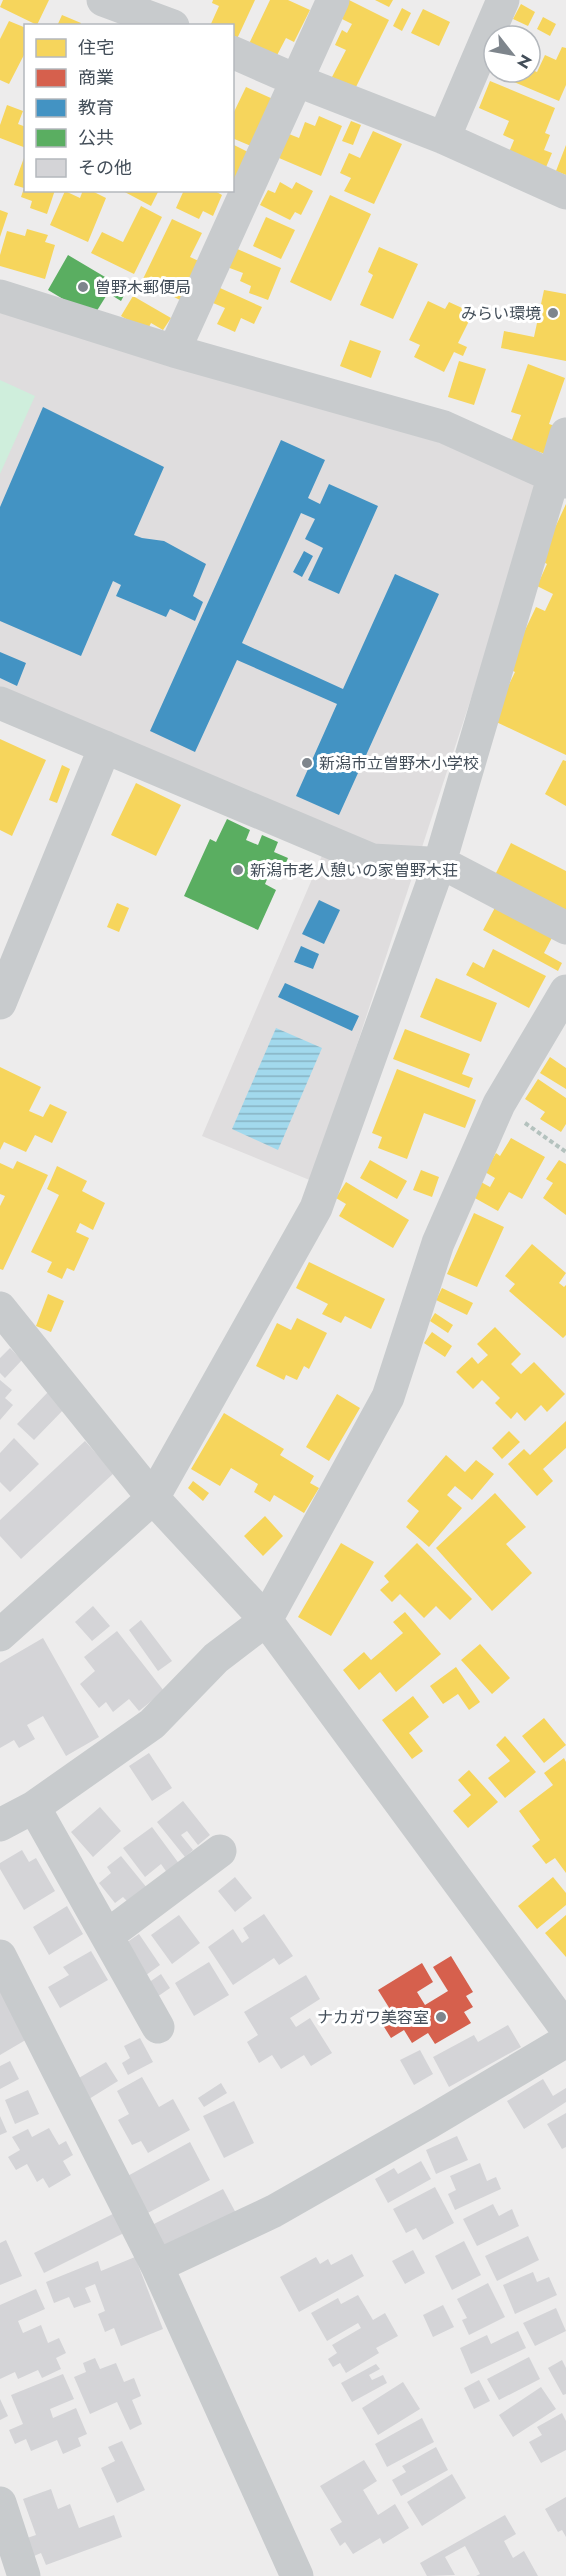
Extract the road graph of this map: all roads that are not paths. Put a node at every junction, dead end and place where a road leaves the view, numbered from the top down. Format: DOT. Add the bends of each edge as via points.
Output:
graph roads {
  1 [pos="333,0"];
  2 [pos="503,0"];
  3 [pos="234,53"];
  4 [pos="298,81"];
  5 [pos="444,138"];
  6 [pos="566,193"];
  7 [pos="0,296"];
  8 [pos="174,351"];
  9 [pos="566,434"];
  10 [pos="559,479"];
  11 [pos="0,703"];
  12 [pos="105,747"];
  13 [pos="440,862"];
  14 [pos="566,928"];
  15 [pos="566,991"];
  16 [pos="0,1003"];
  17 [pos="0,1308"];
  18 [pos="153,1498"];
  19 [pos="266,1620"];
  20 [pos="0,1635"];
  21 [pos="34,1807"];
  22 [pos="0,1825"];
  23 [pos="220,1851"];
  24 [pos="108,1935"];
  25 [pos="0,1956"];
  26 [pos="158,2027"];
  27 [pos="565,2027"];
  28 [pos="158,2266"];
  29 [pos="0,2503"];
  30 [pos="24,2576"];
  31 [pos="297,2576"];
  1 -- 4 [label="street"];
  2 -- 5 [label="street"];
  3 -- 4 [label="street"];
  4 -- 5 [label="street"];
  4 -- 8 [label="street"];
  5 -- 6 [label="street"];
  7 -- 8 [label="street"];
  8 -- 10 [label="street" via="444,427"];
  9 -- 10 [label="street"];
  10 -- 13 [label="street"];
  11 -- 12 [label="street"];
  12 -- 13 [label="street" via="372,860"];
  12 -- 16 [label="street"];
  13 -- 14 [label="street"];
  13 -- 18 [label="street" via="316,1208"];
  15 -- 19 [label="street" via="499,1104 438,1243 388,1397"];
  17 -- 18 [label="street"];
  18 -- 19 [label="street"];
  18 -- 20 [label="street"];
  19 -- 21 [label="street" via="216,1658 152,1724"];
  19 -- 27 [label="street"];
  21 -- 22 [label="street"];
  21 -- 24 [label="street"];
  23 -- 24 [label="street"];
  24 -- 26 [label="street"];
  25 -- 28 [label="street"];
  27 -- 28 [label="street" via="430,2122 274,2211"];
  28 -- 31 [label="street"];
  29 -- 30 [label="street"];
}
